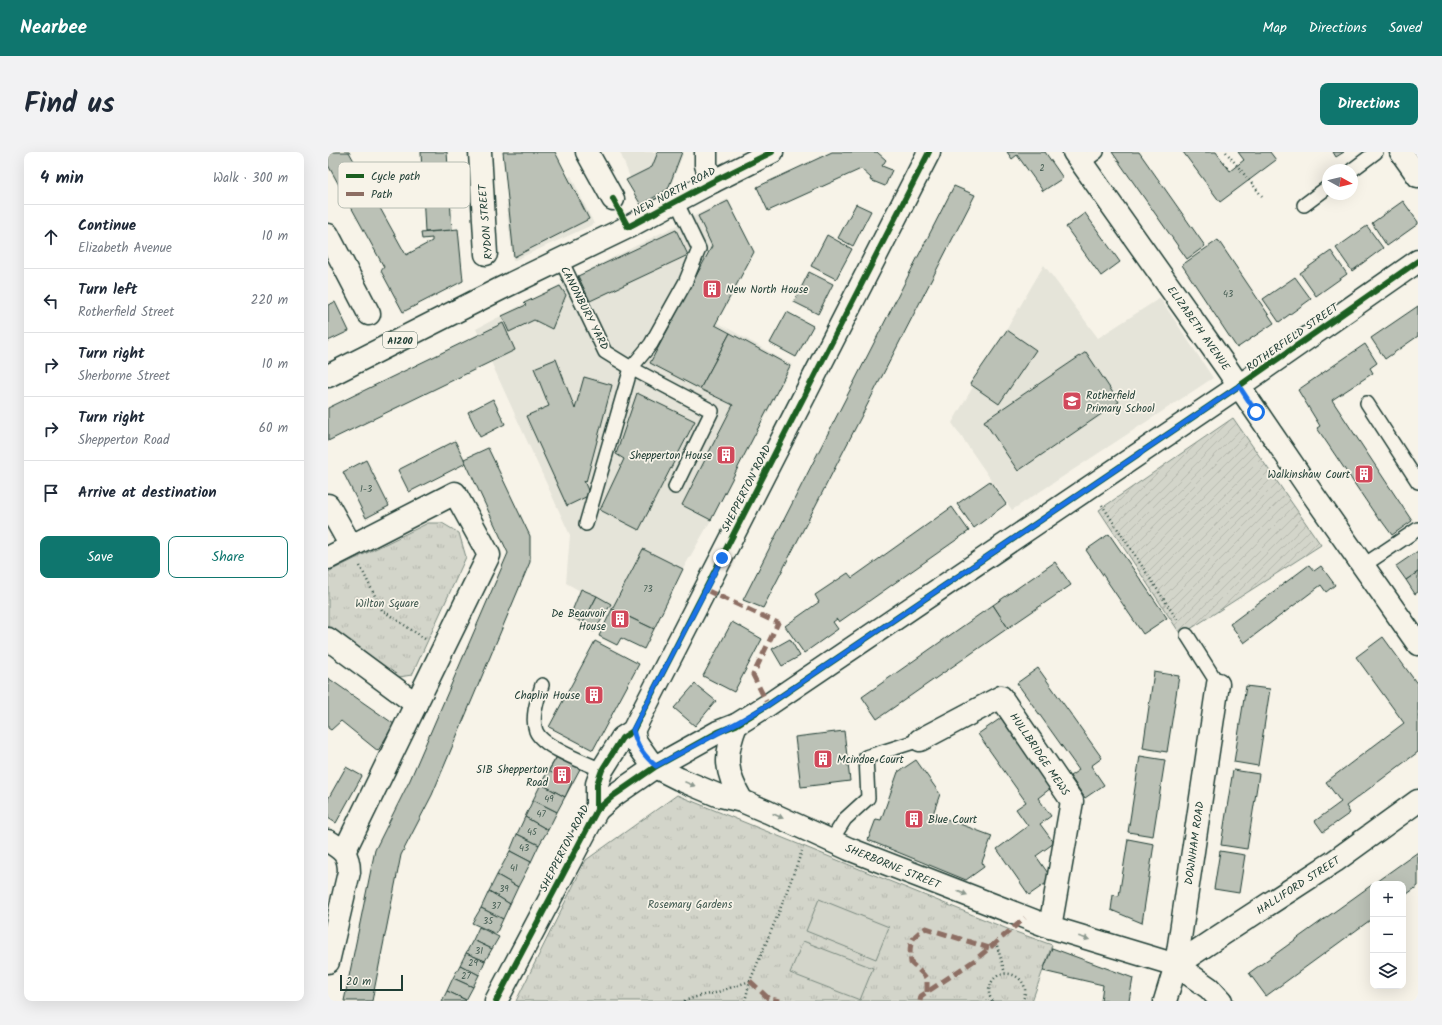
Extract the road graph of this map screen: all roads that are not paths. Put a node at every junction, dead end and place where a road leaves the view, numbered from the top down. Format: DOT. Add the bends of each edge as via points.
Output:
graph roads {
  1 [pos="480,152"];
  2 [pos="587,152"];
  3 [pos="706,152"];
  4 [pos="772,152"];
  5 [pos="929,152"];
  6 [pos="1376,152"];
  7 [pos="1401,152"];
  8 [pos="1084,156"];
  9 [pos="1358,166"];
  10 [pos="1418,176"];
  11 [pos="712,182"];
  12 [pos="1322,192"];
  13 [pos="613,199"];
  14 [pos="676,201"];
  15 [pos="1304,205"];
  16 [pos="328,235"];
  17 [pos="486,254"];
  18 [pos="561,260"];
  19 [pos="1418,261"];
  20 [pos="369,314"];
  21 [pos="631,368"];
  22 [pos="328,376"];
  23 [pos="1239,386"];
  24 [pos="1367,403"];
  25 [pos="1418,482"];
  26 [pos="675,487"];
  27 [pos="328,505"];
  28 [pos="586,524"];
  29 [pos="1418,529"];
  30 [pos="351,546"];
  31 [pos="328,558"];
  32 [pos="1364,565"];
  33 [pos="1187,635"];
  34 [pos="328,639"];
  35 [pos="1418,644"];
  36 [pos="1218,684"];
  37 [pos="542,685"];
  38 [pos="416,704"];
  39 [pos="736,725"];
  40 [pos="633,730"];
  41 [pos="920,740"];
  42 [pos="656,766"];
  43 [pos="602,770"];
  44 [pos="742,801"];
  45 [pos="1418,801"];
  46 [pos="597,810"];
  47 [pos="831,840"];
  48 [pos="336,846"];
  49 [pos="1050,927"];
  50 [pos="328,962"];
  51 [pos="1176,965"];
  52 [pos="496,1001"];
  53 [pos="1165,1001"];
  54 [pos="1221,1001"];
  1 -- 17 [label="street, RYDON STREET"];
  2 -- 13 [label="street"];
  3 -- 11 [label="street" via="706,165"];
  4 -- 11 [label="street, NEW NORTH ROAD / A1200"];
  5 -- 40 [label="street, SHEPPERTON ROAD"];
  6 -- 9 [label="lane"];
  7 -- 10 [label="street"];
  8 -- 23 [label="street, ELIZABETH AVENUE"];
  11 -- 14 [label="street, NEW NORTH ROAD / A1200"];
  12 -- 15 [label="lane"];
  14 -- 18 [label="street, NEW NORTH ROAD / A1200"];
  14 -- 21 [label="lane" via="699,250 685,283 651,344"];
  16 -- 20 [label="street"];
  18 -- 21 [label="lane, CANONBURY YARD" via="605,352"];
  18 -- 22 [label="street, NEW NORTH ROAD / A1200"];
  19 -- 23 [label="street, ROTHERFIELD STREET"];
  21 -- 26 [label="lane, CANONBURY YARD" via="712,412"];
  21 -- 28 [label="lane"];
  23 -- 32 [label="street, ELIZABETH AVENUE"];
  23 -- 39 [label="street, ROTHERFIELD STREET"];
  24 -- 25 [label="lane"];
  27 -- 30 [label="street"];
  29 -- 32 [label="lane"];
  30 -- 31 [label="street"];
  30 -- 38 [label="street" via="455,493 488,555"];
  32 -- 35 [label="street, ELIZABETH AVENUE"];
  33 -- 36 [label="lane"];
  34 -- 38 [label="street"];
  36 -- 51 [label="street, DOWNHAM ROAD"];
  37 -- 43 [label="lane" via="535,721 536,731 542,740 553,748"];
  38 -- 48 [label="street"];
  39 -- 42 [label="street, ROTHERFIELD STREET"];
  39 -- 44 [label="street" via="727,755 734,788"];
  40 -- 42 [label="street, SHERBORNE STREET" via="640,750"];
  40 -- 43 [label="street, SHEPPERTON ROAD" via="622,738"];
  41 -- 47 [label="lane" via="866,757 868,798 845,819"];
  41 -- 49 [label="street, HULLBRIDGE MEWS" via="1001,697 1072,801"];
  42 -- 44 [label="street, SHERBORNE STREET, one-way" via="717,795"];
  42 -- 46 [label="street, ROTHERFIELD STREET"];
  43 -- 46 [label="street, SHEPPERTON ROAD" via="597,784"];
  44 -- 47 [label="street, SHERBORNE STREET, one-way"];
  45 -- 51 [label="street, HALLIFORD STREET" via="1336,861"];
  46 -- 52 [label="street, SHEPPERTON ROAD"];
  47 -- 49 [label="street, SHERBORNE STREET, one-way"];
  48 -- 50 [label="street" via="349,861 349,872"];
  49 -- 51 [label="street, SHERBORNE STREET, one-way"];
  51 -- 53 [label="street, DOWNHAM ROAD"];
  51 -- 54 [label="street, SHERBORNE STREET" via="1209,988"];
}
